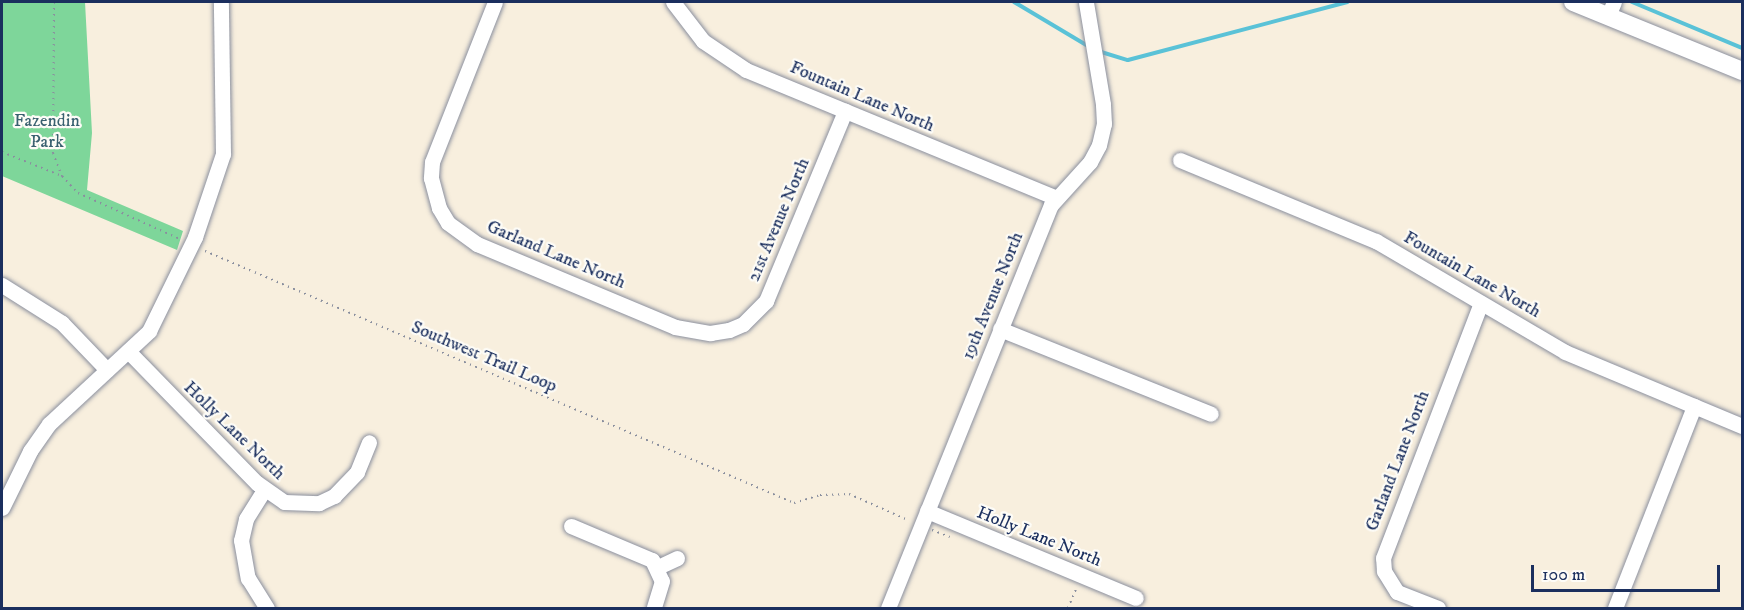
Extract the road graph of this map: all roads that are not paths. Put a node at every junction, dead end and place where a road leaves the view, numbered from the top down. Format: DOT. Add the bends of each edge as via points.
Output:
graph roads {
  1 [pos="221,2"];
  2 [pos="495,2"];
  3 [pos="673,2"];
  4 [pos="1086,2"];
  5 [pos="1572,2"];
  6 [pos="1611,9"];
  7 [pos="1743,71"];
  8 [pos="845,111"];
  9 [pos="1180,160"];
  10 [pos="1056,198"];
  11 [pos="2,285"];
  12 [pos="1481,303"];
  13 [pos="1000,329"];
  14 [pos="729,330"];
  15 [pos="128,351"];
  16 [pos="107,370"];
  17 [pos="1694,406"];
  18 [pos="1211,414"];
  19 [pos="1743,426"];
  20 [pos="369,442"];
  21 [pos="264,490"];
  22 [pos="2,508"];
  23 [pos="927,512"];
  24 [pos="571,526"];
  25 [pos="677,558"];
  26 [pos="658,567"];
  27 [pos="1136,598"];
  28 [pos="267,609"];
  29 [pos="654,609"];
  30 [pos="888,609"];
  31 [pos="1438,609"];
  32 [pos="1615,609"];
  1 -- 15 [label="street" via="223,153 191,244 149,331"];
  2 -- 14 [label="street, Garland Lane North" via="436,148 431,178 433,194 448,223 461,235 675,327 710,333"];
  3 -- 8 [label="street, Fountain Lane North" via="686,22 723,57"];
  4 -- 10 [label="street, 19th Avenue North" via="1104,124 1090,162"];
  5 -- 6 [label="street"];
  6 -- 7 [label="street"];
  8 -- 10 [label="street, Fountain Lane North"];
  8 -- 14 [label="street, 21st Avenue North" via="766,301 743,324"];
  9 -- 12 [label="street, Fountain Lane North" via="1376,241"];
  10 -- 13 [label="street, 19th Avenue North"];
  11 -- 16 [label="street" via="62,323"];
  12 -- 17 [label="street, Fountain Lane North" via="1565,352"];
  12 -- 31 [label="street, Garland Lane North" via="1383,558 1384,571 1398,592"];
  13 -- 18 [label="street"];
  13 -- 23 [label="street, 19th Avenue North"];
  15 -- 16 [label="street"];
  15 -- 21 [label="street, Holly Lane North"];
  16 -- 22 [label="street" via="49,424 30,451"];
  17 -- 19 [label="street, Fountain Lane North"];
  17 -- 32 [label="street"];
  20 -- 21 [label="street, Holly Lane North" via="357,472 334,496 301,505 284,502"];
  21 -- 28 [label="street" via="246,519 242,540 248,578"];
  23 -- 27 [label="street, Holly Lane North"];
  23 -- 30 [label="street, 19th Avenue North"];
  24 -- 26 [label="street" via="642,553"];
  25 -- 26 [label="street"];
  26 -- 29 [label="street" via="662,581"];
}
